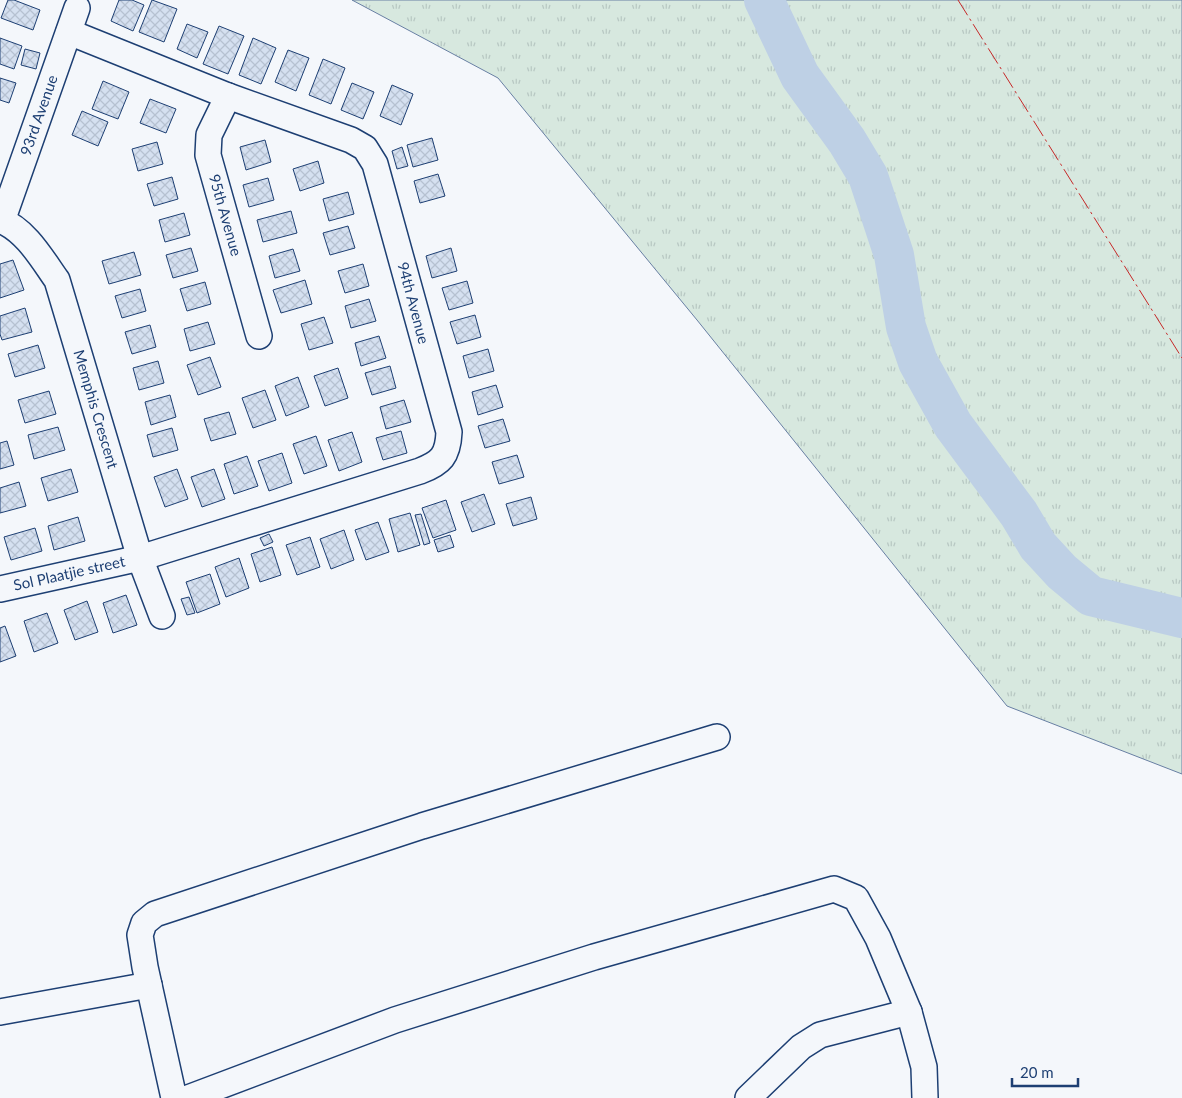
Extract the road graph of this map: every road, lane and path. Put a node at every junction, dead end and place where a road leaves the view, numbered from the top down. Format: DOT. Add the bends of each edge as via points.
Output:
graph roads {
  1 [pos="77,8"];
  2 [pos="69,32"];
  3 [pos="228,96"];
  4 [pos="1,220"];
  5 [pos="259,336"];
  6 [pos="140,558"];
  7 [pos="0,589"];
  8 [pos="162,616"];
  9 [pos="718,737"];
  10 [pos="149,985"];
  11 [pos="0,1012"];
  12 [pos="909,1012"];
  13 [pos="174,1098"];
  14 [pos="188,1098"];
  15 [pos="748,1098"];
  16 [pos="925,1098"];
  1 -- 2 [label="street, 93rd Avenue"];
  2 -- 3 [label="street, 94th Avenue"];
  2 -- 4 [label="street, 93rd Avenue"];
  3 -- 5 [label="street, 95th Avenue" via="209,135 208,155"];
  3 -- 6 [label="street, 94th Avenue" via="351,140 365,148 375,164 449,432 448,448 437,463 420,471"];
  4 -- 6 [label="street, Memphis Crescent" via="19,232 57,280"];
  6 -- 7 [label="street, Sol Plaatjie street"];
  6 -- 8 [label="street, Memphis Crescent"];
  9 -- 10 [label="street" via="422,826 155,914 144,922 140,936"];
  10 -- 11 [label="street"];
  10 -- 13 [label="street"];
  12 -- 14 [label="street" via="878,938 856,898 834,889 594,956 404,1017"];
  12 -- 15 [label="street" via="820,1035 801,1047"];
  12 -- 16 [label="street" via="924,1067"];
}
